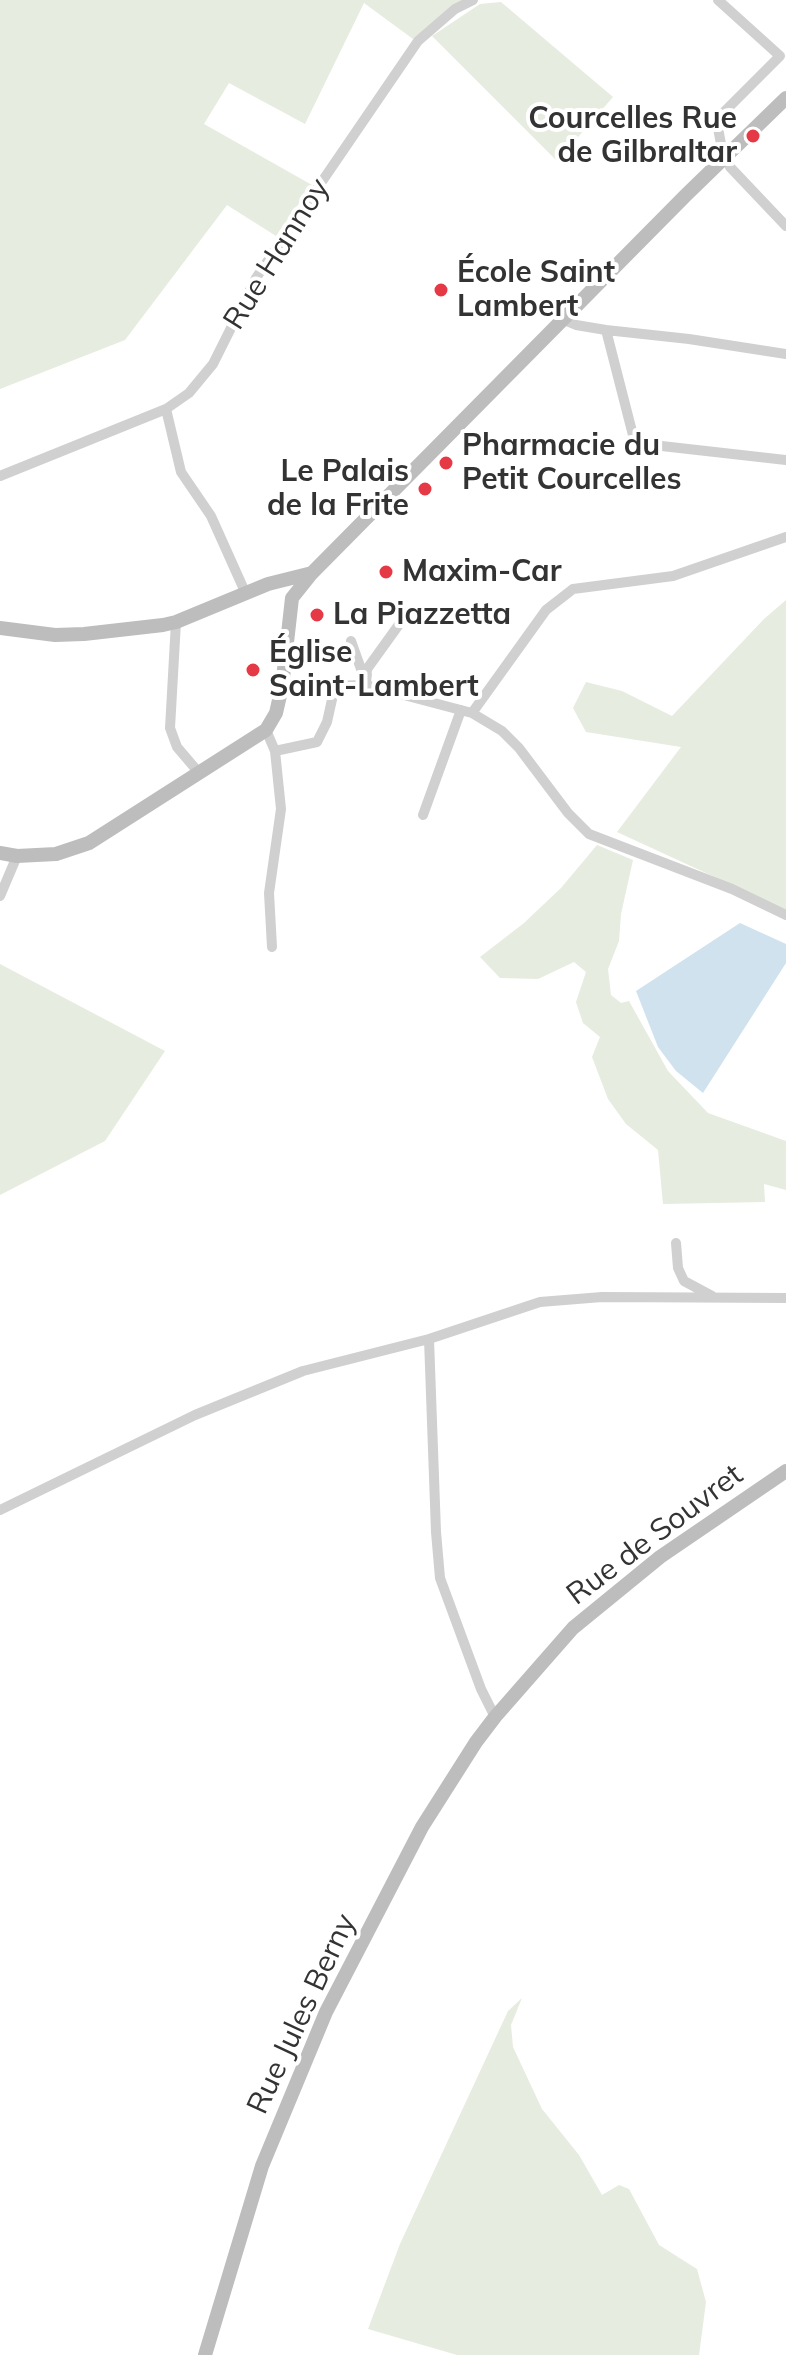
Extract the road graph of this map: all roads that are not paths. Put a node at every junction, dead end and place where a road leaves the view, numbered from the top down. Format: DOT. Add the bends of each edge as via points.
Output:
graph roads {
  1 [pos="473,0"];
  2 [pos="718,0"];
  3 [pos="786,98"];
  4 [pos="726,157"];
  5 [pos="786,226"];
  6 [pos="564,320"];
  7 [pos="606,330"];
  8 [pos="786,354"];
  9 [pos="166,409"];
  10 [pos="786,460"];
  11 [pos="0,476"];
  12 [pos="786,537"];
  13 [pos="312,573"];
  14 [pos="246,594"];
  15 [pos="403,619"];
  16 [pos="176,622"];
  17 [pos="0,628"];
  18 [pos="351,641"];
  19 [pos="367,680"];
  20 [pos="335,686"];
  21 [pos="282,687"];
  22 [pos="467,712"];
  23 [pos="266,730"];
  24 [pos="275,751"];
  25 [pos="200,774"];
  26 [pos="423,815"];
  27 [pos="0,853"];
  28 [pos="17,856"];
  29 [pos="0,896"];
  30 [pos="786,915"];
  31 [pos="272,947"];
  32 [pos="676,1243"];
  33 [pos="714,1297"];
  34 [pos="786,1298"];
  35 [pos="429,1339"];
  36 [pos="786,1471"];
  37 [pos="0,1510"];
  38 [pos="495,1717"];
  39 [pos="205,2355"];
  1 -- 9 [label="street, Rue Hannoy" via="418,41 256,278 213,364 189,393"];
  2 -- 4 [label="street" via="780,56 723,113 718,128"];
  3 -- 4 [label="main road"];
  4 -- 5 [label="street"];
  4 -- 6 [label="main road"];
  6 -- 7 [label="street"];
  6 -- 13 [label="main road"];
  7 -- 8 [label="street"];
  7 -- 10 [label="street" via="635,443"];
  9 -- 11 [label="street, Rue Hannoy"];
  9 -- 14 [label="street" via="181,472 211,516"];
  12 -- 22 [label="street" via="673,576 573,589 546,610"];
  13 -- 14 [label="main road"];
  13 -- 21 [label="main road" via="292,598"];
  14 -- 16 [label="main road"];
  15 -- 19 [label="street" via="367,669"];
  16 -- 17 [label="main road" via="55,635"];
  16 -- 25 [label="street" via="170,728 177,747"];
  18 -- 19 [label="street"];
  19 -- 20 [label="street"];
  19 -- 22 [label="street"];
  20 -- 21 [label="street"];
  20 -- 24 [label="street" via="317,742"];
  21 -- 23 [label="main road"];
  22 -- 26 [label="street"];
  22 -- 30 [label="street" via="511,739 589,834"];
  23 -- 24 [label="street"];
  23 -- 25 [label="main road"];
  24 -- 31 [label="street" via="281,809 269,893"];
  25 -- 28 [label="main road" via="89,843 56,854"];
  27 -- 28 [label="main road"];
  28 -- 29 [label="street"];
  32 -- 33 [label="street" via="684,1281"];
  33 -- 34 [label="street"];
  33 -- 35 [label="street" via="540,1302"];
  35 -- 37 [label="street" via="303,1371 195,1415"];
  35 -- 38 [label="street" via="440,1578"];
  36 -- 38 [label="main road, Rue de Souvret" via="660,1557 573,1628"];
  38 -- 39 [label="main road, Rue Jules Berny" via="422,1827 326,2012 262,2166"];
}
